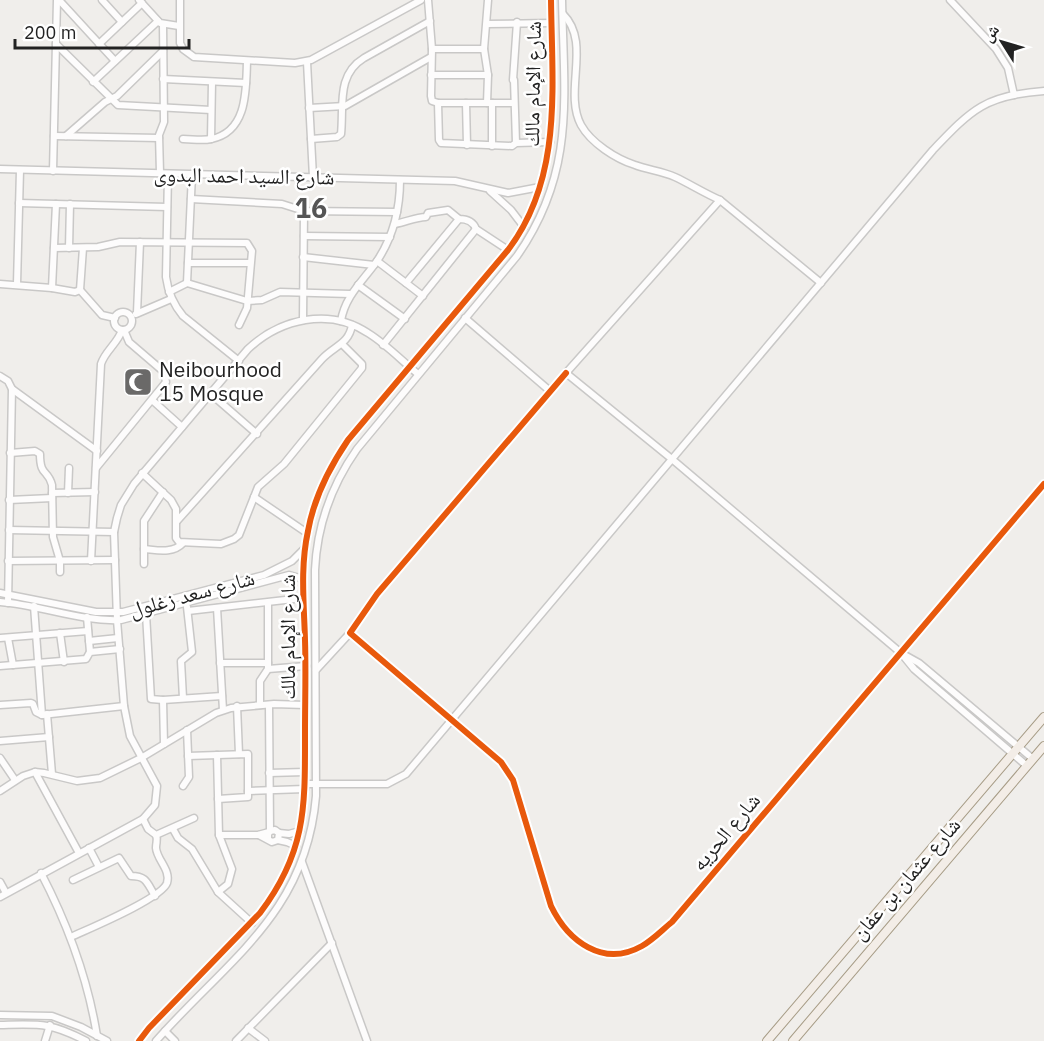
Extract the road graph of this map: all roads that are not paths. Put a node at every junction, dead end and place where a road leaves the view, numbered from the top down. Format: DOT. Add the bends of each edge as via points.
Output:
graph roads {
  1 [pos="58,0"];
  2 [pos="102,0"];
  3 [pos="180,0"];
  4 [pos="421,0"];
  5 [pos="428,0"];
  6 [pos="488,0"];
  7 [pos="551,0"];
  8 [pos="562,0"];
  9 [pos="950,0"];
  10 [pos="140,2"];
  11 [pos="562,14"];
  12 [pos="430,21"];
  13 [pos="122,22"];
  14 [pos="517,22"];
  15 [pos="161,23"];
  16 [pos="551,23"];
  17 [pos="487,24"];
  18 [pos="179,26"];
  19 [pos="56,44"];
  20 [pos="99,44"];
  21 [pos="432,49"];
  22 [pos="484,49"];
  23 [pos="163,51"];
  24 [pos="431,57"];
  25 [pos="115,61"];
  26 [pos="247,61"];
  27 [pos="307,62"];
  28 [pos="431,75"];
  29 [pos="488,75"];
  30 [pos="163,79"];
  31 [pos="93,82"];
  32 [pos="212,82"];
  33 [pos="246,83"];
  34 [pos="1044,91"];
  35 [pos="1014,95"];
  36 [pos="111,100"];
  37 [pos="438,103"];
  38 [pos="466,103"];
  39 [pos="489,103"];
  40 [pos="514,103"];
  41 [pos="342,107"];
  42 [pos="163,108"];
  43 [pos="309,108"];
  44 [pos="211,110"];
  45 [pos="54,136"];
  46 [pos="66,136"];
  47 [pos="159,138"];
  48 [pos="183,139"];
  49 [pos="211,139"];
  50 [pos="311,139"];
  51 [pos="550,142"];
  52 [pos="516,143"];
  53 [pos="467,145"];
  54 [pos="492,146"];
  55 [pos="0,169"];
  56 [pos="20,170"];
  57 [pos="53,171"];
  58 [pos="160,173"];
  59 [pos="168,174"];
  60 [pos="192,174"];
  61 [pos="313,177"];
  62 [pos="400,180"];
  63 [pos="540,187"];
  64 [pos="487,189"];
  65 [pos="191,200"];
  66 [pos="720,200"];
  67 [pos="19,203"];
  68 [pos="56,204"];
  69 [pos="70,204"];
  70 [pos="167,207"];
  71 [pos="304,211"];
  72 [pos="398,212"];
  73 [pos="459,219"];
  74 [pos="394,224"];
  75 [pos="524,227"];
  76 [pos="476,229"];
  77 [pos="304,236"];
  78 [pos="390,237"];
  79 [pos="140,242"];
  80 [pos="167,242"];
  81 [pos="189,242"];
  82 [pos="54,248"];
  83 [pos="69,248"];
  84 [pos="83,248"];
  85 [pos="508,250"];
  86 [pos="303,256"];
  87 [pos="375,262"];
  88 [pos="188,263"];
  89 [pos="250,263"];
  90 [pos="187,283"];
  91 [pos="406,283"];
  92 [pos="821,283"];
  93 [pos="0,284"];
  94 [pos="17,284"];
  95 [pos="358,285"];
  96 [pos="52,288"];
  97 [pos="80,290"];
  98 [pos="169,292"];
  99 [pos="303,293"];
  100 [pos="350,294"];
  101 [pos="423,296"];
  102 [pos="171,299"];
  103 [pos="247,301"];
  104 [pos="134,315"];
  105 [pos="115,318"];
  106 [pos="465,318"];
  107 [pos="405,319"];
  108 [pos="303,320"];
  109 [pos="341,321"];
  110 [pos="239,325"];
  111 [pos="352,325"];
  112 [pos="123,330"];
  113 [pos="342,344"];
  114 [pos="384,345"];
  115 [pos="238,361"];
  116 [pos="409,366"];
  117 [pos="566,373"];
  118 [pos="418,374"];
  119 [pos="0,376"];
  120 [pos="12,388"];
  121 [pos="550,391"];
  122 [pos="211,394"];
  123 [pos="152,400"];
  124 [pos="182,427"];
  125 [pos="257,434"];
  126 [pos="97,450"];
  127 [pos="10,453"];
  128 [pos="673,460"];
  129 [pos="69,468"];
  130 [pos="96,468"];
  131 [pos="142,473"];
  132 [pos="1044,484"];
  133 [pos="95,492"];
  134 [pos="163,492"];
  135 [pos="68,493"];
  136 [pos="52,496"];
  137 [pos="254,497"];
  138 [pos="9,500"];
  139 [pos="177,521"];
  140 [pos="9,530"];
  141 [pos="53,531"];
  142 [pos="92,531"];
  143 [pos="114,532"];
  144 [pos="307,532"];
  145 [pos="183,543"];
  146 [pos="305,547"];
  147 [pos="144,549"];
  148 [pos="8,561"];
  149 [pos="60,561"];
  150 [pos="91,561"];
  151 [pos="115,561"];
  152 [pos="144,564"];
  153 [pos="60,572"];
  154 [pos="303,579"];
  155 [pos="0,593"];
  156 [pos="8,593"];
  157 [pos="303,598"];
  158 [pos="0,602"];
  159 [pos="8,603"];
  160 [pos="187,604"];
  161 [pos="268,604"];
  162 [pos="34,606"];
  163 [pos="217,608"];
  164 [pos="188,611"];
  165 [pos="146,614"];
  166 [pos="117,616"];
  167 [pos="87,617"];
  168 [pos="88,631"];
  169 [pos="60,633"];
  170 [pos="350,633"];
  171 [pos="35,635"];
  172 [pos="0,638"];
  173 [pos="8,638"];
  174 [pos="118,638"];
  175 [pos="89,641"];
  176 [pos="120,649"];
  177 [pos="90,652"];
  178 [pos="901,653"];
  179 [pos="63,662"];
  180 [pos="220,663"];
  181 [pos="38,664"];
  182 [pos="13,665"];
  183 [pos="0,666"];
  184 [pos="268,666"];
  185 [pos="306,666"];
  186 [pos="316,670"];
  187 [pos="316,693"];
  188 [pos="305,694"];
  189 [pos="222,696"];
  190 [pos="183,698"];
  191 [pos="163,700"];
  192 [pos="0,705"];
  193 [pos="260,705"];
  194 [pos="269,705"];
  195 [pos="305,705"];
  196 [pos="124,706"];
  197 [pos="237,706"];
  198 [pos="223,711"];
  199 [pos="44,714"];
  200 [pos="1044,717"];
  201 [pos="452,720"];
  202 [pos="305,724"];
  203 [pos="316,724"];
  204 [pos="187,730"];
  205 [pos="49,737"];
  206 [pos="0,741"];
  207 [pos="164,744"];
  208 [pos="1044,746"];
  209 [pos="1019,747"];
  210 [pos="239,754"];
  211 [pos="1013,754"];
  212 [pos="217,755"];
  213 [pos="188,756"];
  214 [pos="0,758"];
  215 [pos="141,758"];
  216 [pos="1033,759"];
  217 [pos="1027,766"];
  218 [pos="35,772"];
  219 [pos="305,772"];
  220 [pos="269,773"];
  221 [pos="52,774"];
  222 [pos="15,780"];
  223 [pos="316,784"];
  224 [pos="183,786"];
  225 [pos="305,786"];
  226 [pos="269,790"];
  227 [pos="0,791"];
  228 [pos="249,791"];
  229 [pos="218,799"];
  230 [pos="194,818"];
  231 [pos="143,819"];
  232 [pos="172,829"];
  233 [pos="300,831"];
  234 [pos="269,834"];
  235 [pos="156,835"];
  236 [pos="219,835"];
  237 [pos="278,836"];
  238 [pos="296,846"];
  239 [pos="89,848"];
  240 [pos="80,853"];
  241 [pos="302,862"];
  242 [pos="99,867"];
  243 [pos="42,873"];
  244 [pos="74,880"];
  245 [pos="0,882"];
  246 [pos="218,892"];
  247 [pos="3,895"];
  248 [pos="155,896"];
  249 [pos="252,923"];
  250 [pos="71,938"];
  251 [pos="333,943"];
  252 [pos="0,1015"];
  253 [pos="9,1015"];
  254 [pos="0,1025"];
  255 [pos="9,1025"];
  256 [pos="50,1025"];
  257 [pos="248,1028"];
  258 [pos="165,1031"];
  259 [pos="98,1036"];
  260 [pos="45,1041"];
  261 [pos="86,1041"];
  262 [pos="106,1041"];
  263 [pos="139,1041"];
  264 [pos="156,1041"];
  265 [pos="175,1041"];
  266 [pos="236,1041"];
  267 [pos="265,1041"];
  268 [pos="368,1041"];
  269 [pos="767,1041"];
  270 [pos="794,1041"];
  1 -- 19 [label="street"];
  1 -- 20 [label="street"];
  2 -- 13 [label="street"];
  3 -- 18 [label="street"];
  4 -- 27 [label="street"];
  5 -- 12 [label="street"];
  6 -- 17 [label="street"];
  7 -- 16 [label="street, شارع الإمام مالك"];
  8 -- 11 [label="street, شارع الإمام مالك"];
  9 -- 35 [label="street" via="996,49 1008,68"];
  10 -- 13 [label="street"];
  10 -- 15 [label="street"];
  11 -- 66 [label="street" via="572,26 575,39 576,106 585,131 627,163 666,173"];
  11 -- 106 [label="street, شارع الإمام مالك" via="564,127 553,187 529,240"];
  12 -- 21 [label="street"];
  12 -- 41 [label="street" via="354,65 345,80"];
  13 -- 20 [label="street"];
  14 -- 16 [label="street"];
  14 -- 17 [label="street"];
  14 -- 40 [label="street"];
  15 -- 18 [label="street"];
  15 -- 23 [label="street"];
  15 -- 25 [label="street"];
  16 -- 51 [label="street, شارع الإمام مالك"];
  17 -- 22 [label="street"];
  18 -- 26 [label="street" via="180,43 194,57"];
  19 -- 31 [label="street"];
  19 -- 45 [label="street"];
  20 -- 25 [label="street"];
  21 -- 22 [label="street"];
  21 -- 24 [label="street"];
  22 -- 29 [label="street"];
  23 -- 30 [label="street"];
  23 -- 36 [label="street"];
  24 -- 28 [label="street"];
  24 -- 41 [label="street"];
  25 -- 31 [label="street"];
  26 -- 27 [label="street"];
  26 -- 33 [label="street"];
  27 -- 43 [label="street"];
  28 -- 29 [label="street"];
  28 -- 37 [label="street" via="431,99"];
  29 -- 39 [label="street"];
  30 -- 32 [label="street"];
  30 -- 42 [label="street"];
  31 -- 36 [label="street"];
  32 -- 33 [label="street"];
  32 -- 44 [label="street"];
  33 -- 49 [label="street" via="239,118 229,130"];
  34 -- 35 [label="street"];
  35 -- 92 [label="street" via="978,107 957,125"];
  36 -- 42 [label="street" via="121,106"];
  36 -- 46 [label="street"];
  37 -- 38 [label="street"];
  37 -- 53 [label="street" via="439,141"];
  38 -- 39 [label="street"];
  38 -- 53 [label="street"];
  39 -- 40 [label="street"];
  39 -- 54 [label="street"];
  40 -- 52 [label="street"];
  41 -- 43 [label="street"];
  41 -- 50 [label="street" via="340,136"];
  42 -- 44 [label="street"];
  42 -- 47 [label="street"];
  43 -- 50 [label="street"];
  44 -- 49 [label="street"];
  45 -- 46 [label="street"];
  45 -- 57 [label="street"];
  46 -- 47 [label="street"];
  47 -- 58 [label="street"];
  48 -- 49 [label="street"];
  50 -- 61 [label="street"];
  51 -- 52 [label="street"];
  51 -- 63 [label="street, شارع الإمام مالك"];
  52 -- 54 [label="street"];
  53 -- 54 [label="street"];
  55 -- 56 [label="street, شارع السيد احمد البدوى"];
  56 -- 57 [label="street, شارع السيد احمد البدوى"];
  56 -- 67 [label="street"];
  57 -- 58 [label="street, شارع السيد احمد البدوى"];
  58 -- 59 [label="street, شارع السيد احمد البدوى"];
  59 -- 60 [label="street, شارع السيد احمد البدوى"];
  59 -- 70 [label="street"];
  60 -- 61 [label="street, شارع السيد احمد البدوى"];
  60 -- 65 [label="street"];
  61 -- 62 [label="street, شارع السيد احمد البدوى"];
  62 -- 64 [label="street, شارع السيد احمد البدوى" via="455,181"];
  62 -- 72 [label="street"];
  63 -- 64 [label="street, شارع السيد احمد البدوى" via="508,193"];
  63 -- 75 [label="street, شارع الإمام مالك"];
  64 -- 75 [label="street, شارع السيد احمد البدوى"];
  65 -- 71 [label="street" via="282,204"];
  65 -- 81 [label="street"];
  66 -- 92 [label="street"];
  66 -- 117 [label="street"];
  67 -- 68 [label="street"];
  67 -- 94 [label="street"];
  68 -- 69 [label="street"];
  68 -- 82 [label="street"];
  69 -- 70 [label="street"];
  69 -- 83 [label="street"];
  70 -- 80 [label="street"];
  71 -- 72 [label="street"];
  71 -- 77 [label="street"];
  72 -- 74 [label="street"];
  73 -- 74 [label="street" via="448,210"];
  73 -- 76 [label="street" via="467,219"];
  73 -- 91 [label="street"];
  74 -- 78 [label="street"];
  75 -- 85 [label="street, شارع الإمام مالك"];
  76 -- 85 [label="street"];
  76 -- 101 [label="street"];
  77 -- 78 [label="street"];
  77 -- 86 [label="street"];
  78 -- 87 [label="street"];
  79 -- 80 [label="street"];
  79 -- 84 [label="street"];
  79 -- 104 [label="street"];
  80 -- 81 [label="street"];
  80 -- 98 [label="street"];
  81 -- 88 [label="street"];
  81 -- 89 [label="street" via="247,243 251,247"];
  82 -- 83 [label="street"];
  82 -- 96 [label="street"];
  83 -- 84 [label="street"];
  84 -- 97 [label="street"];
  85 -- 116 [label="street, شارع الإمام مالك"];
  86 -- 87 [label="street"];
  86 -- 99 [label="street"];
  87 -- 91 [label="street"];
  87 -- 95 [label="street"];
  88 -- 89 [label="street"];
  88 -- 90 [label="street"];
  89 -- 103 [label="street"];
  90 -- 98 [label="street"];
  90 -- 103 [label="street"];
  91 -- 101 [label="street"];
  92 -- 128 [label="street"];
  93 -- 94 [label="street"];
  94 -- 96 [label="street"];
  95 -- 100 [label="street"];
  95 -- 107 [label="street"];
  96 -- 97 [label="street"];
  97 -- 105 [label="street" via="102,315"];
  98 -- 102 [label="street"];
  99 -- 100 [label="street"];
  99 -- 103 [label="street" via="280,292"];
  99 -- 108 [label="street"];
  100 -- 109 [label="street"];
  101 -- 107 [label="street"];
  102 -- 104 [label="street"];
  102 -- 115 [label="street" via="183,316"];
  103 -- 110 [label="street"];
  104 -- 105 [label="street" via="122,312"];
  104 -- 112 [label="street" via="131,326"];
  105 -- 112 [label="street" via="115,326"];
  106 -- 118 [label="street, شارع الإمام مالك"];
  106 -- 121 [label="street"];
  107 -- 114 [label="street"];
  108 -- 109 [label="street"];
  108 -- 115 [label="street" via="266,334"];
  109 -- 111 [label="street"];
  111 -- 113 [label="street"];
  111 -- 114 [label="street"];
  112 -- 123 [label="street" via="129,342 165,374 165,384"];
  112 -- 126 [label="street" via="101,364"];
  113 -- 125 [label="street" via="322,358"];
  113 -- 137 [label="street" via="362,368"];
  114 -- 116 [label="street"];
  115 -- 122 [label="street"];
  116 -- 118 [label="street"];
  116 -- 144 [label="street, شارع الإمام مالك" via="335,459"];
  117 -- 121 [label="street"];
  117 -- 128 [label="street"];
  118 -- 186 [label="street, شارع الإمام مالك" via="348,460 324,511 315,555"];
  119 -- 120 [label="street"];
  120 -- 126 [label="street"];
  120 -- 127 [label="street"];
  121 -- 170 [label="street" via="377,594"];
  122 -- 124 [label="street"];
  122 -- 125 [label="street"];
  123 -- 124 [label="street"];
  123 -- 130 [label="street"];
  124 -- 131 [label="street"];
  125 -- 139 [label="street"];
  126 -- 130 [label="street"];
  127 -- 136 [label="street" via="39,453 41,469 51,480"];
  127 -- 138 [label="street"];
  128 -- 178 [label="street"];
  128 -- 201 [label="street"];
  129 -- 135 [label="street"];
  130 -- 133 [label="street"];
  131 -- 134 [label="street"];
  131 -- 143 [label="street" via="121,505"];
  132 -- 178 [label="street, شارع الحريه"];
  133 -- 135 [label="street"];
  133 -- 142 [label="street"];
  134 -- 139 [label="street" via="176,509"];
  134 -- 147 [label="street" via="145,517"];
  135 -- 136 [label="street"];
  136 -- 138 [label="street"];
  136 -- 141 [label="street"];
  137 -- 144 [label="street"];
  137 -- 145 [label="street" via="243,529 234,540 221,544"];
  138 -- 140 [label="street"];
  139 -- 145 [label="street" via="176,538"];
  140 -- 141 [label="street"];
  140 -- 148 [label="street"];
  141 -- 142 [label="street"];
  141 -- 149 [label="street"];
  142 -- 143 [label="street"];
  142 -- 150 [label="street"];
  143 -- 151 [label="street"];
  144 -- 146 [label="street, شارع الإمام مالك"];
  145 -- 147 [label="street" via="171,550"];
  146 -- 154 [label="street, شارع الإمام مالك"];
  146 -- 166 [label="street, شارع سعد زغلول" via="292,561 264,575"];
  147 -- 152 [label="street"];
  148 -- 149 [label="street"];
  148 -- 156 [label="street"];
  149 -- 150 [label="street"];
  149 -- 153 [label="street"];
  150 -- 151 [label="street"];
  151 -- 166 [label="street"];
  154 -- 157 [label="street, شارع الإمام مالك"];
  154 -- 160 [label="street, شارع سعد زغلول" via="289,575"];
  155 -- 156 [label="street, شارع سعد زغلول"];
  156 -- 159 [label="street"];
  156 -- 166 [label="street, شارع سعد زغلول"];
  157 -- 161 [label="street"];
  157 -- 185 [label="street, شارع الإمام مالك"];
  158 -- 159 [label="street, شارع سعد زغلول"];
  159 -- 162 [label="street, شارع سعد زغلول"];
  160 -- 164 [label="street"];
  160 -- 165 [label="street, شارع سعد زغلول"];
  161 -- 163 [label="street"];
  161 -- 184 [label="street"];
  162 -- 167 [label="street, شارع سعد زغلول"];
  162 -- 171 [label="street"];
  163 -- 164 [label="street"];
  163 -- 180 [label="street"];
  164 -- 190 [label="street" via="192,652 181,661"];
  165 -- 166 [label="street, شارع سعد زغلول"];
  165 -- 191 [label="street" via="150,698"];
  166 -- 167 [label="street, شارع سعد زغلول"];
  166 -- 174 [label="street"];
  167 -- 168 [label="street"];
  168 -- 169 [label="street"];
  168 -- 175 [label="street"];
  169 -- 171 [label="street"];
  169 -- 179 [label="street"];
  170 -- 186 [label="street"];
  170 -- 201 [label="street, شارع الحريه"];
  171 -- 173 [label="street"];
  171 -- 181 [label="street"];
  172 -- 173 [label="street"];
  173 -- 182 [label="street"];
  174 -- 175 [label="street"];
  174 -- 176 [label="street"];
  175 -- 177 [label="street"];
  176 -- 177 [label="street"];
  176 -- 196 [label="street"];
  177 -- 179 [label="street" via="86,659"];
  178 -- 201 [label="street, شارع الحريه" via="672,922 641,947 622,953 594,950 568,933 558,921 513,780 501,762"];
  178 -- 209 [label="street" via="919,663"];
  178 -- 211 [label="street" via="914,669"];
  179 -- 181 [label="street"];
  180 -- 184 [label="street"];
  180 -- 189 [label="street"];
  181 -- 182 [label="street"];
  181 -- 199 [label="street"];
  182 -- 183 [label="street"];
  184 -- 185 [label="street"];
  184 -- 193 [label="street" via="260,681"];
  185 -- 188 [label="street, شارع الإمام مالك"];
  186 -- 187 [label="street, شارع الإمام مالك"];
  187 -- 188 [label="street" via="309,698"];
  187 -- 203 [label="street, شارع الإمام مالك"];
  188 -- 195 [label="street, شارع الإمام مالك"];
  189 -- 190 [label="street"];
  189 -- 198 [label="street"];
  190 -- 191 [label="street"];
  191 -- 207 [label="street"];
  192 -- 199 [label="street" via="31,703 36,712"];
  193 -- 194 [label="street"];
  193 -- 197 [label="street"];
  194 -- 195 [label="street"];
  194 -- 220 [label="street"];
  195 -- 202 [label="street, شارع الإمام مالك"];
  196 -- 199 [label="street"];
  196 -- 215 [label="street" via="130,736"];
  197 -- 198 [label="street"];
  197 -- 210 [label="street"];
  198 -- 204 [label="street"];
  199 -- 205 [label="street"];
  200 -- 209 [label="main road, شارع عثمان بن عفان"];
  201 -- 223 [label="street" via="397,780 375,785"];
  202 -- 203 [label="street"];
  202 -- 219 [label="street, شارع الإمام مالك"];
  203 -- 223 [label="street, شارع الإمام مالك"];
  204 -- 207 [label="street"];
  204 -- 213 [label="street"];
  205 -- 206 [label="street"];
  205 -- 221 [label="street"];
  207 -- 215 [label="street"];
  208 -- 216 [label="main road, شارع عثمان بن عفان"];
  209 -- 211 [label="main road, شارع عثمان بن عفان"];
  209 -- 216 [label="street"];
  210 -- 212 [label="street"];
  210 -- 228 [label="street" via="249,755"];
  211 -- 217 [label="street"];
  211 -- 269 [label="main road, شارع عثمان بن عفان"];
  212 -- 213 [label="street"];
  212 -- 229 [label="street"];
  213 -- 224 [label="street" via="189,777"];
  214 -- 222 [label="street"];
  215 -- 221 [label="street" via="89,781"];
  215 -- 231 [label="street" via="157,786 155,805"];
  216 -- 217 [label="main road, شارع عثمان بن عفان"];
  217 -- 270 [label="main road, شارع عثمان بن عفان"];
  218 -- 221 [label="street"];
  218 -- 222 [label="street"];
  218 -- 240 [label="street"];
  219 -- 220 [label="street"];
  219 -- 225 [label="street, شارع الإمام مالك"];
  220 -- 226 [label="street"];
  222 -- 227 [label="street"];
  223 -- 225 [label="street"];
  223 -- 241 [label="street, شارع الإمام مالك" via="313,823"];
  225 -- 226 [label="street"];
  225 -- 233 [label="street, شارع الإمام مالك"];
  226 -- 228 [label="street"];
  226 -- 234 [label="street"];
  228 -- 229 [label="street" via="246,798"];
  229 -- 236 [label="street"];
  230 -- 232 [label="street"];
  231 -- 235 [label="street"];
  231 -- 239 [label="street"];
  232 -- 235 [label="street"];
  232 -- 246 [label="street" via="192,849"];
  233 -- 237 [label="street"];
  233 -- 238 [label="street, شارع الإمام مالك"];
  234 -- 236 [label="street"];
  234 -- 237 [label="street" via="275,830"];
  234 -- 237 [label="street" via="273,842"];
  235 -- 248 [label="street" via="167,881"];
  236 -- 246 [label="street" via="232,870 228,884"];
  237 -- 238 [label="street"];
  238 -- 249 [label="street, شارع الإمام مالك" via="278,887"];
  239 -- 240 [label="street"];
  239 -- 242 [label="street"];
  240 -- 243 [label="street"];
  241 -- 251 [label="street"];
  241 -- 258 [label="street, شارع الإمام مالك" via="282,903 264,928"];
  242 -- 244 [label="street"];
  242 -- 248 [label="street" via="120,858 131,876 144,878"];
  243 -- 247 [label="street"];
  243 -- 250 [label="street"];
  245 -- 247 [label="street"];
  246 -- 249 [label="street"];
  248 -- 250 [label="street"];
  249 -- 263 [label="street, شارع الإمام مالك"];
  250 -- 259 [label="street"];
  251 -- 257 [label="street"];
  251 -- 268 [label="street"];
  252 -- 253 [label="street"];
  253 -- 255 [label="street"];
  253 -- 259 [label="street" via="51,1016"];
  254 -- 255 [label="street"];
  255 -- 256 [label="street"];
  256 -- 260 [label="street"];
  256 -- 261 [label="street"];
  257 -- 266 [label="street"];
  257 -- 267 [label="street"];
  258 -- 264 [label="street, شارع الإمام مالك"];
  258 -- 265 [label="street"];
  259 -- 262 [label="street"];
}
